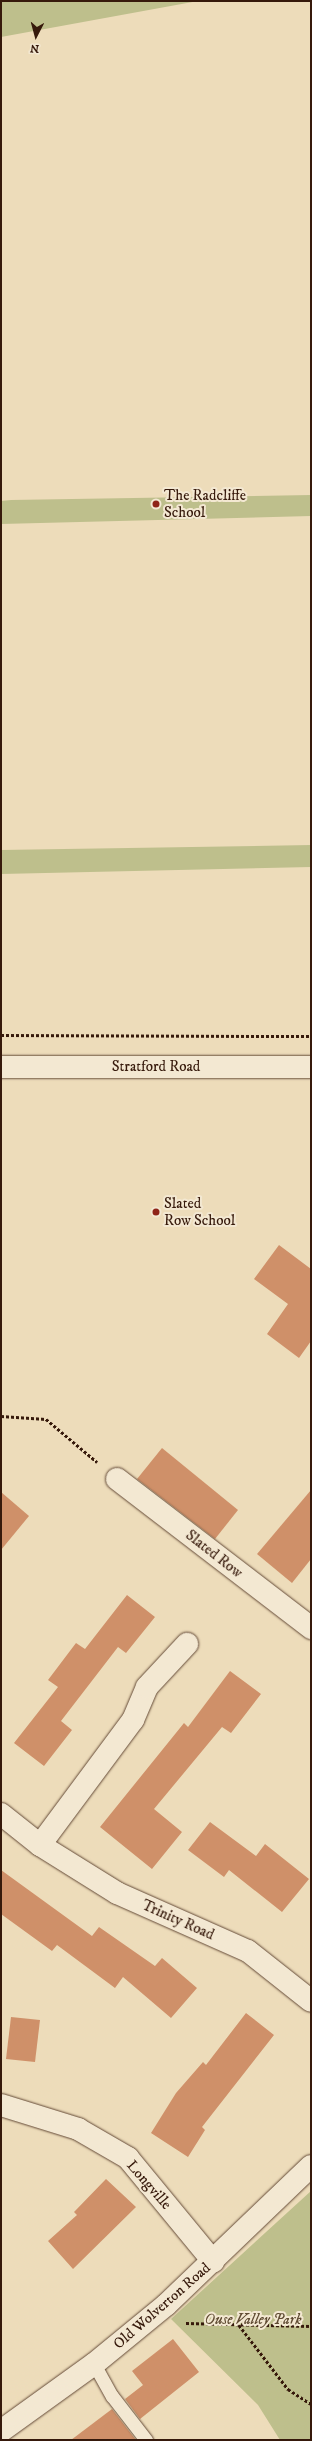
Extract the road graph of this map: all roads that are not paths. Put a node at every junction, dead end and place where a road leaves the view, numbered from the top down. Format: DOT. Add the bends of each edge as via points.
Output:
graph roads {
  1 [pos="1,1067"];
  2 [pos="311,1067"];
  3 [pos="117,1479"];
  4 [pos="311,1628"];
  5 [pos="187,1644"];
  6 [pos="1,1814"];
  7 [pos="40,1845"];
  8 [pos="311,2001"];
  9 [pos="1,2105"];
  10 [pos="311,2166"];
  11 [pos="213,2261"];
  12 [pos="94,2364"];
  13 [pos="8,2427"];
  14 [pos="146,2440"];
  1 -- 2 [label="street, Stratford Road"];
  3 -- 4 [label="street, Slated Row"];
  5 -- 7 [label="street" via="147,1687 133,1720"];
  6 -- 7 [label="street, Trinity Road"];
  7 -- 8 [label="street, Trinity Road" via="117,1893 248,1951"];
  9 -- 11 [label="street, Longville" via="78,2129 128,2158"];
  10 -- 11 [label="street, Old Wolverton Road"];
  11 -- 12 [label="street, Old Wolverton Road" via="166,2305"];
  12 -- 13 [label="street, Old Wolverton Road"];
  12 -- 14 [label="lane" via="112,2396"];
}
